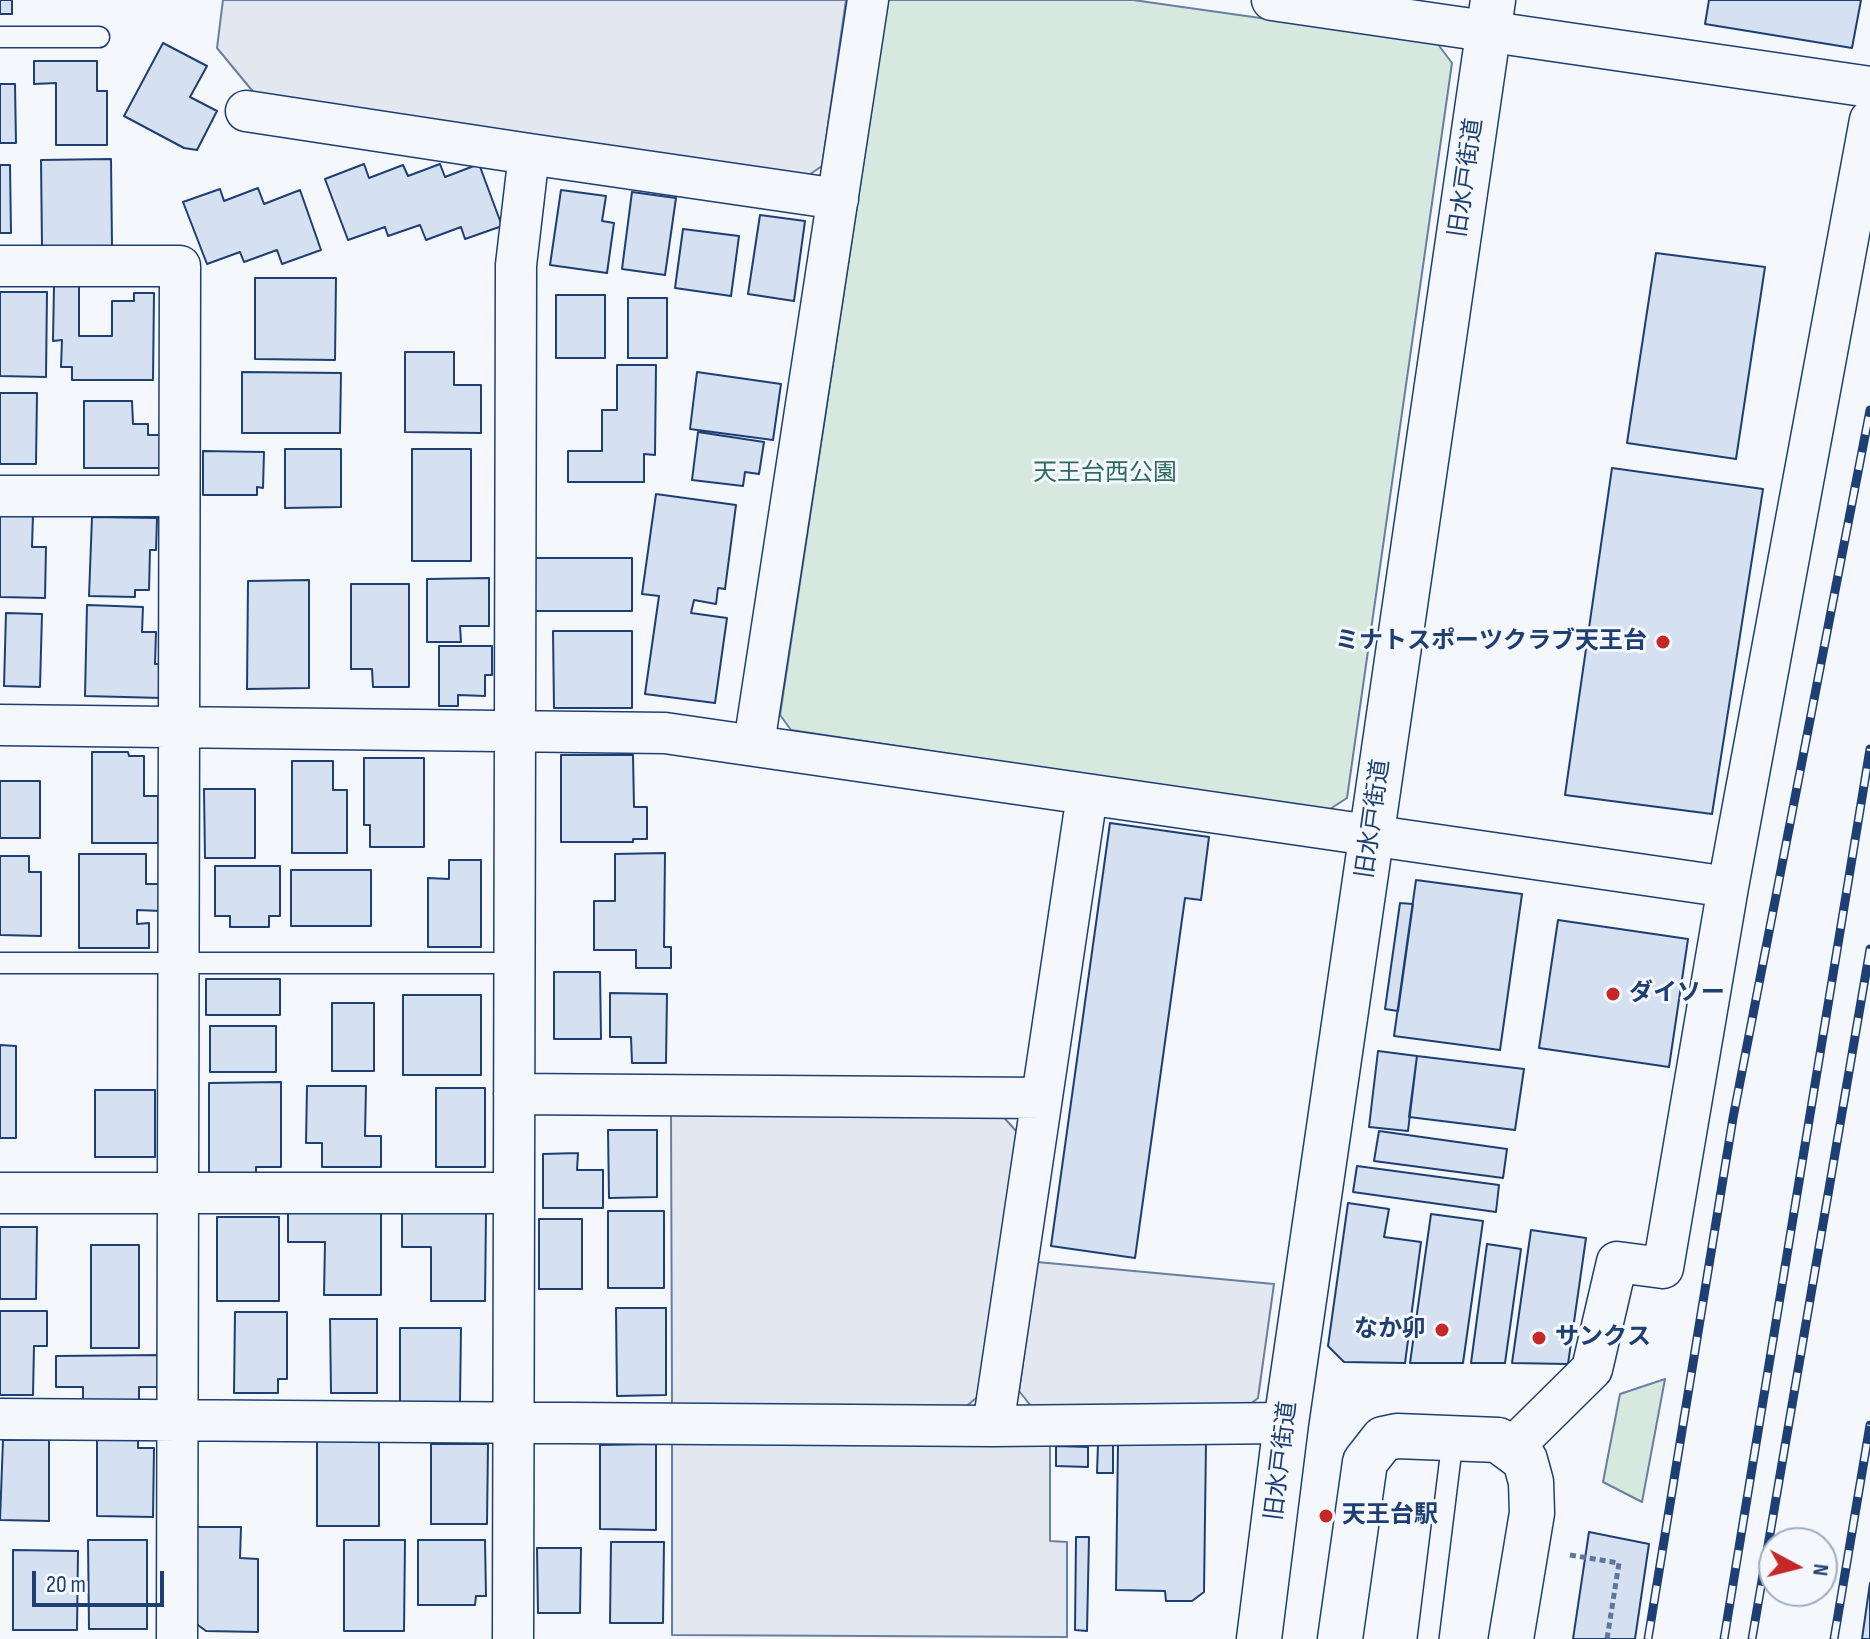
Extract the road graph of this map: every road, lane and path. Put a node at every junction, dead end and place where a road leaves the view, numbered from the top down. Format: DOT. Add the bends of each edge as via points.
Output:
graph roads {
  1 [pos="868,0"];
  2 [pos="1272,0"];
  3 [pos="1491,15"];
  4 [pos="0,37"];
  5 [pos="99,37"];
  6 [pos="1870,87"];
  7 [pos="246,111"];
  8 [pos="1870,120"];
  9 [pos="529,154"];
  10 [pos="838,199"];
  11 [pos="0,266"];
  12 [pos="0,496"];
  13 [pos="179,496"];
  14 [pos="0,725"];
  15 [pos="178,726"];
  16 [pos="514,730"];
  17 [pos="754,744"];
  18 [pos="1087,795"];
  19 [pos="1372,834"];
  20 [pos="1728,887"];
  21 [pos="0,963"];
  22 [pos="514,963"];
  23 [pos="178,964"];
  24 [pos="514,1094"];
  25 [pos="1041,1098"];
  26 [pos="0,1193"];
  27 [pos="513,1193"];
  28 [pos="177,1194"];
  29 [pos="0,1419"];
  30 [pos="177,1420"];
  31 [pos="513,1420"];
  32 [pos="1286,1423"];
  33 [pos="993,1426"];
  34 [pos="1453,1437"];
  35 [pos="1512,1448"];
  36 [pos="1563,1554"];
  37 [pos="177,1639"];
  38 [pos="513,1639"];
  39 [pos="1259,1639"];
  40 [pos="1340,1639"];
  41 [pos="1428,1639"];
  42 [pos="1511,1639"];
  43 [pos="1607,1639"];
  1 -- 10 [label="street"];
  2 -- 3 [label="street"];
  3 -- 6 [label="street"];
  3 -- 19 [label="street, 旧水戸街道"];
  4 -- 5 [label="lane"];
  7 -- 9 [label="street"];
  8 -- 20 [label="street"];
  9 -- 10 [label="street"];
  9 -- 16 [label="street" via="516,265"];
  10 -- 17 [label="street"];
  11 -- 13 [label="street" via="180,266"];
  12 -- 13 [label="street"];
  13 -- 15 [label="street"];
  14 -- 15 [label="street"];
  15 -- 16 [label="street"];
  15 -- 23 [label="street"];
  16 -- 17 [label="street" via="665,733"];
  16 -- 22 [label="street"];
  17 -- 18 [label="street"];
  18 -- 19 [label="street"];
  18 -- 25 [label="street"];
  19 -- 20 [label="street"];
  19 -- 32 [label="street, 旧水戸街道"];
  20 -- 35 [label="street" via="1663,1268 1617,1262 1592,1369"];
  21 -- 23 [label="lane"];
  22 -- 23 [label="lane"];
  22 -- 24 [label="street"];
  23 -- 28 [label="street"];
  24 -- 25 [label="street"];
  24 -- 27 [label="street"];
  25 -- 33 [label="street"];
  26 -- 28 [label="street"];
  27 -- 28 [label="street"];
  27 -- 31 [label="street"];
  28 -- 30 [label="street"];
  29 -- 30 [label="street"];
  30 -- 31 [label="street"];
  30 -- 37 [label="street"];
  31 -- 33 [label="street"];
  31 -- 38 [label="street"];
  32 -- 33 [label="street"];
  32 -- 39 [label="street, 旧水戸街道"];
  34 -- 35 [label="street" via="1498,1440"];
  34 -- 40 [label="street" via="1383,1439 1365,1462"];
  34 -- 41 [label="lane"];
  35 -- 42 [label="street" via="1525,1460 1532,1513"];
  36 -- 43 [label="path" via="1619,1563"];
}
